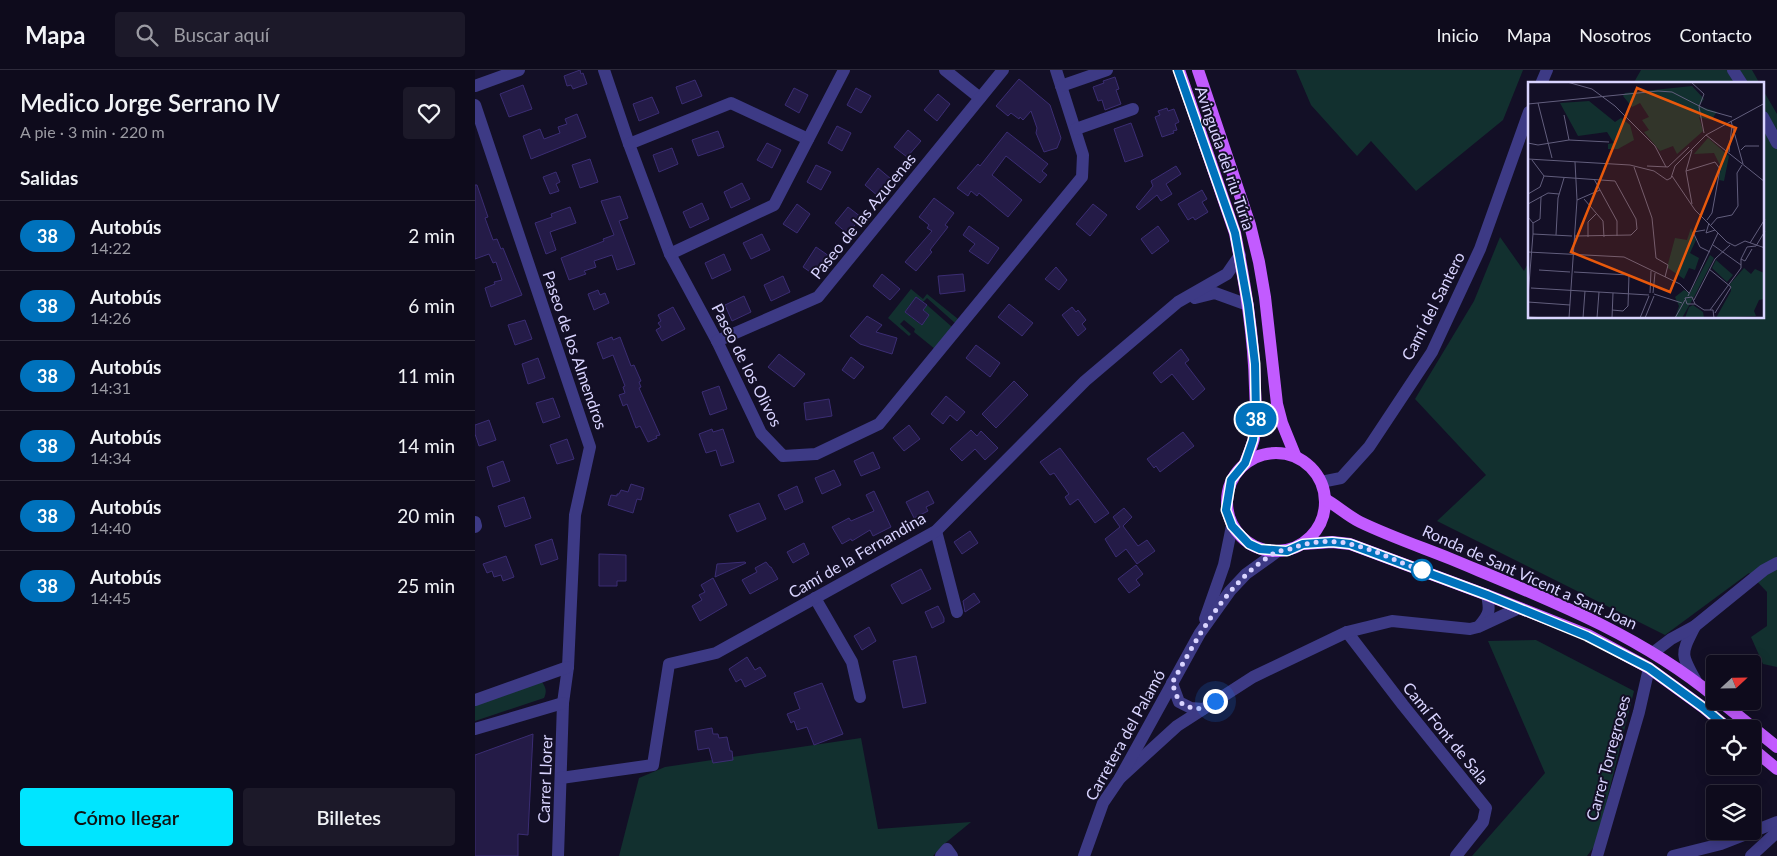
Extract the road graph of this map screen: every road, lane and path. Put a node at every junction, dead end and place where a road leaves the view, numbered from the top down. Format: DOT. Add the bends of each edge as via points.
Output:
graph roads {
  1 [pos="495,70"];
  2 [pos="519,70"];
  3 [pos="605,70"];
  4 [pos="844,70"];
  5 [pos="945,70"];
  6 [pos="1003,70"];
  7 [pos="1056,70"];
  8 [pos="1107,70"];
  9 [pos="1179,70"];
  10 [pos="1198,70"];
  11 [pos="1547,70"];
  12 [pos="1733,70"];
  13 [pos="475,77"];
  14 [pos="1542,82"];
  15 [pos="1741,82"];
  16 [pos="475,86"];
  17 [pos="1061,86"];
  18 [pos="980,98"];
  19 [pos="475,105"];
  20 [pos="1133,109"];
  21 [pos="1528,115"];
  22 [pos="1765,121"];
  23 [pos="1076,129"];
  24 [pos="808,139"];
  25 [pos="1777,143"];
  26 [pos="629,144"];
  27 [pos="670,254"];
  28 [pos="1240,255"];
  29 [pos="1179,302"];
  30 [pos="1248,305"];
  31 [pos="717,341"];
  32 [pos="1295,456"];
  33 [pos="1245,463"];
  34 [pos="1321,482"];
  35 [pos="1325,499"];
  36 [pos="1232,526"];
  37 [pos="936,531"];
  38 [pos="1303,544"];
  39 [pos="1278,551"];
  40 [pos="1777,563"];
  41 [pos="1487,595"];
  42 [pos="815,598"];
  43 [pos="1519,608"];
  44 [pos="957,612"];
  45 [pos="1695,626"];
  46 [pos="1478,627"];
  47 [pos="1347,632"];
  48 [pos="1200,633"];
  49 [pos="1654,652"];
  50 [pos="568,667"];
  51 [pos="1649,668"];
  52 [pos="1696,681"];
  53 [pos="1172,683"];
  54 [pos="1706,689"];
  55 [pos="860,697"];
  56 [pos="475,700"];
  57 [pos="563,702"];
  58 [pos="1203,709"];
  59 [pos="1731,710"];
  60 [pos="1718,720"];
  61 [pos="475,728"];
  62 [pos="1777,747"];
  63 [pos="1761,755"];
  64 [pos="1777,769"];
  65 [pos="561,778"];
  66 [pos="1120,778"];
  67 [pos="1777,822"];
  68 [pos="1761,828"];
  69 [pos="1777,832"];
  70 [pos="1731,840"];
  71 [pos="1749,840"];
  72 [pos="1753,854"];
  73 [pos="558,856"];
  74 [pos="941,856"];
  75 [pos="952,856"];
  76 [pos="1084,856"];
  77 [pos="1456,856"];
  78 [pos="1597,856"];
  79 [pos="1673,856"];
  1 -- 13 [label="street"];
  2 -- 16 [label="street"];
  3 -- 26 [label="street, Paseo de los Olivos"];
  4 -- 24 [label="street"];
  5 -- 18 [label="street"];
  6 -- 18 [label="street, Paseo de las Azucenas"];
  7 -- 17 [label="street, Paseo de los Olivos"];
  8 -- 17 [label="street"];
  9 -- 28 [label="main road, Avinguda del riu Túria"];
  10 -- 32 [label="main road, Avinguda del riu Túria" via="1250,225 1265,297 1277,404"];
  11 -- 14 [label="street"];
  12 -- 15 [label="street"];
  17 -- 23 [label="street, Paseo de los Olivos"];
  18 -- 31 [label="street, Paseo de las Azucenas" via="818,297"];
  19 -- 50 [label="street, Paseo de los Almendros" via="590,447 575,515"];
  20 -- 23 [label="street"];
  21 -- 34 [label="street, Camí del Santero" via="1481,249 1432,352 1369,448 1341,478"];
  22 -- 25 [label="street"];
  23 -- 31 [label="street, Paseo de los Olivos" via="1083,155 1082,176 879,424 816,454 783,456 761,433"];
  24 -- 26 [label="street" via="731,103"];
  24 -- 27 [label="street" via="775,205"];
  26 -- 27 [label="street, Paseo de los Olivos"];
  27 -- 31 [label="street, Paseo de los Olivos"];
  28 -- 29 [label="street, Camí de la Fernandina" via="1227,274"];
  28 -- 30 [label="main road, Avinguda del riu Túria"];
  29 -- 30 [label="street" via="1215,293"];
  29 -- 37 [label="street, Camí de la Fernandina" via="1085,382"];
  30 -- 33 [label="main road, Avinguda del riu Túria" via="1255,364 1256,415 1253,440"];
  32 -- 33 [label="main road" via="1270,454"];
  32 -- 34 [label="main road" via="1310,465"];
  33 -- 36 [label="main road" via="1231,480 1228,494 1226,510"];
  34 -- 35 [label="main road"];
  35 -- 38 [label="main road" via="1320,523"];
  35 -- 49 [label="main road, Ronda de Sant Vicent a Sant Joan" via="1359,521 1501,580 1626,636"];
  36 -- 39 [label="main road" via="1249,544"];
  36 -- 48 [label="street, Carretera del Palamó" via="1224,565"];
  37 -- 42 [label="street, Camí de la Fernandina"];
  37 -- 44 [label="street"];
  38 -- 39 [label="main road"];
  38 -- 41 [label="main road, Ronda de Sant Vicent a Sant Joan" via="1350,544"];
  39 -- 48 [label="street, Carretera del Palamó" via="1230,591"];
  40 -- 45 [label="street"];
  41 -- 43 [label="main road, Ronda de Sant Vicent a Sant Joan"];
  41 -- 46 [label="street" via="1488,616"];
  42 -- 55 [label="street" via="853,662"];
  42 -- 65 [label="street, Camí de la Fernandina" via="716,654 669,664 653,765"];
  43 -- 46 [label="street"];
  43 -- 51 [label="main road, Ronda de Sant Vicent a Sant Joan" via="1587,636"];
  45 -- 49 [label="street"];
  45 -- 52 [label="street" via="1683,650 1684,660"];
  46 -- 47 [label="street" via="1469,629 1392,621"];
  47 -- 58 [label="street" via="1253,677"];
  47 -- 77 [label="street, Camí Font de Sala" via="1486,808 1483,822"];
  48 -- 53 [label="street, Carretera del Palamó"];
  49 -- 52 [label="main road, Ronda de Sant Vicent a Sant Joan"];
  50 -- 56 [label="street"];
  50 -- 57 [label="street, Paseo de los Almendros"];
  51 -- 60 [label="main road, Ronda de Sant Vicent a Sant Joan"];
  51 -- 78 [label="street, Carrer Torregroses"];
  52 -- 54 [label="main road, Ronda de Sant Vicent a Sant Joan"];
  53 -- 58 [label="street" via="1179,702"];
  53 -- 66 [label="street, Carretera del Palamó"];
  57 -- 61 [label="street"];
  57 -- 65 [label="street, Carrer Llorer"];
  58 -- 66 [label="street" via="1177,726"];
  59 -- 62 [label="main road"];
  63 -- 64 [label="main road"];
  65 -- 73 [label="street, Carrer Llorer"];
  66 -- 76 [label="street, Carretera del Palamó" via="1103,803"];
  67 -- 68 [label="street"];
  69 -- 72 [label="street"];
  70 -- 79 [label="street"];
  71 -- 72 [label="street"];
  74 -- 75 [label="street" via="947,849"];
}
